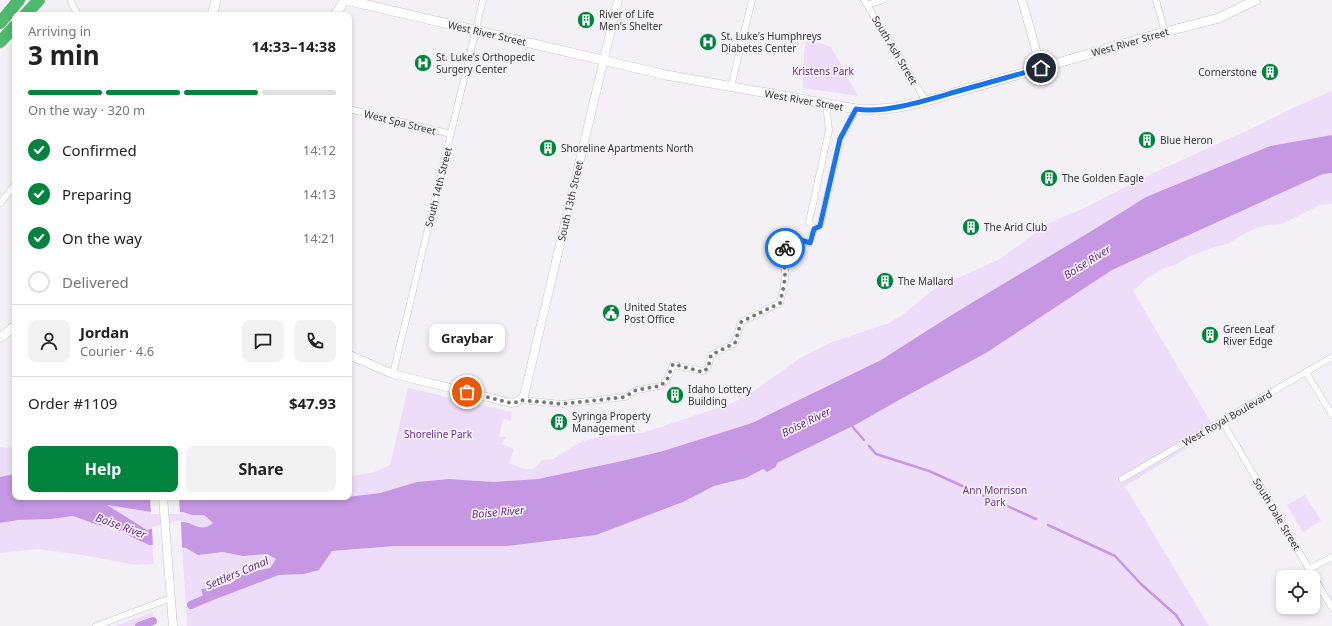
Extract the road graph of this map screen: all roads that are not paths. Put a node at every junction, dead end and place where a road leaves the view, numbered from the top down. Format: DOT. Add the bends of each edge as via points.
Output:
graph roads {
  1 [pos="19,0"];
  2 [pos="40,0"];
  3 [pos="216,0"];
  4 [pos="346,0"];
  5 [pos="483,0"];
  6 [pos="618,0"];
  7 [pos="752,0"];
  8 [pos="883,0"];
  9 [pos="1022,0"];
  10 [pos="1156,0"];
  11 [pos="1256,0"];
  12 [pos="71,2"];
  13 [pos="866,2"];
  14 [pos="28,12"];
  15 [pos="76,12"];
  16 [pos="213,12"];
  17 [pos="338,12"];
  18 [pos="0,23"];
  19 [pos="12,29"];
  20 [pos="476,30"];
  21 [pos="1165,32"];
  22 [pos="0,42"];
  23 [pos="604,61"];
  24 [pos="1041,68"];
  25 [pos="731,87"];
  26 [pos="926,101"];
  27 [pos="826,104"];
  28 [pos="856,109"];
  29 [pos="352,110"];
  30 [pos="451,134"];
  31 [pos="12,189"];
  32 [pos="0,203"];
  33 [pos="814,229"];
  34 [pos="12,328"];
  35 [pos="0,338"];
  36 [pos="352,356"];
  37 [pos="1332,357"];
  38 [pos="1306,372"];
  39 [pos="393,374"];
  40 [pos="520,400"];
  41 [pos="1332,415"];
  42 [pos="1222,421"];
  43 [pos="1122,479"];
  44 [pos="164,500"];
  45 [pos="1332,557"];
  46 [pos="1310,569"];
  47 [pos="171,598"];
  48 [pos="1332,608"];
  49 [pos="96,626"];
  50 [pos="173,626"];
  1 -- 18 [label="highway"];
  2 -- 14 [label="highway"];
  3 -- 16 [label="main road"];
  4 -- 17 [label="main road"];
  4 -- 20 [label="main road, West River Street"];
  5 -- 20 [label="street, South 14th Street"];
  6 -- 23 [label="street, South 13th Street"];
  7 -- 25 [label="street"];
  8 -- 13 [label="street"];
  9 -- 24 [label="street"];
  10 -- 21 [label="street"];
  11 -- 21 [label="main road, West River Street" via="1218,18"];
  12 -- 15 [label="street"];
  13 -- 26 [label="street, South Ash Street"];
  19 -- 22 [label="highway"];
  20 -- 23 [label="main road, West River Street"];
  20 -- 30 [label="street, South 14th Street"];
  21 -- 24 [label="main road, West River Street"];
  23 -- 25 [label="main road, West River Street"];
  23 -- 40 [label="street, South 13th Street" via="527,385"];
  24 -- 26 [label="main road, West River Street"];
  25 -- 27 [label="main road, West River Street"];
  26 -- 28 [label="main road, West River Street" via="894,108"];
  27 -- 28 [label="main road, West River Street"];
  27 -- 33 [label="street" via="829,130 809,222"];
  28 -- 33 [label="street" via="840,139 820,226"];
  29 -- 30 [label="street, West Spa Street"];
  30 -- 39 [label="street, South 14th Street"];
  31 -- 32 [label="street"];
  33 -- 40 [label="street" via="810,243 800,240 789,242 783,250 785,271 780,303 741,322 735,343 711,355 708,368 703,372 673,364 667,380 660,386 636,390 625,397 562,404"];
  34 -- 35 [label="main road"];
  36 -- 39 [label="street"];
  37 -- 38 [label="street, West Royal Boulevard"];
  38 -- 41 [label="street"];
  38 -- 42 [label="street, West Royal Boulevard"];
  39 -- 40 [label="street" via="511,403"];
  42 -- 43 [label="street, West Royal Boulevard"];
  42 -- 46 [label="street, South Dale Street"];
  44 -- 47 [label="street"];
  45 -- 46 [label="street"];
  46 -- 48 [label="street, South Dale Street"];
  47 -- 49 [label="street"];
  47 -- 50 [label="street"];
}
